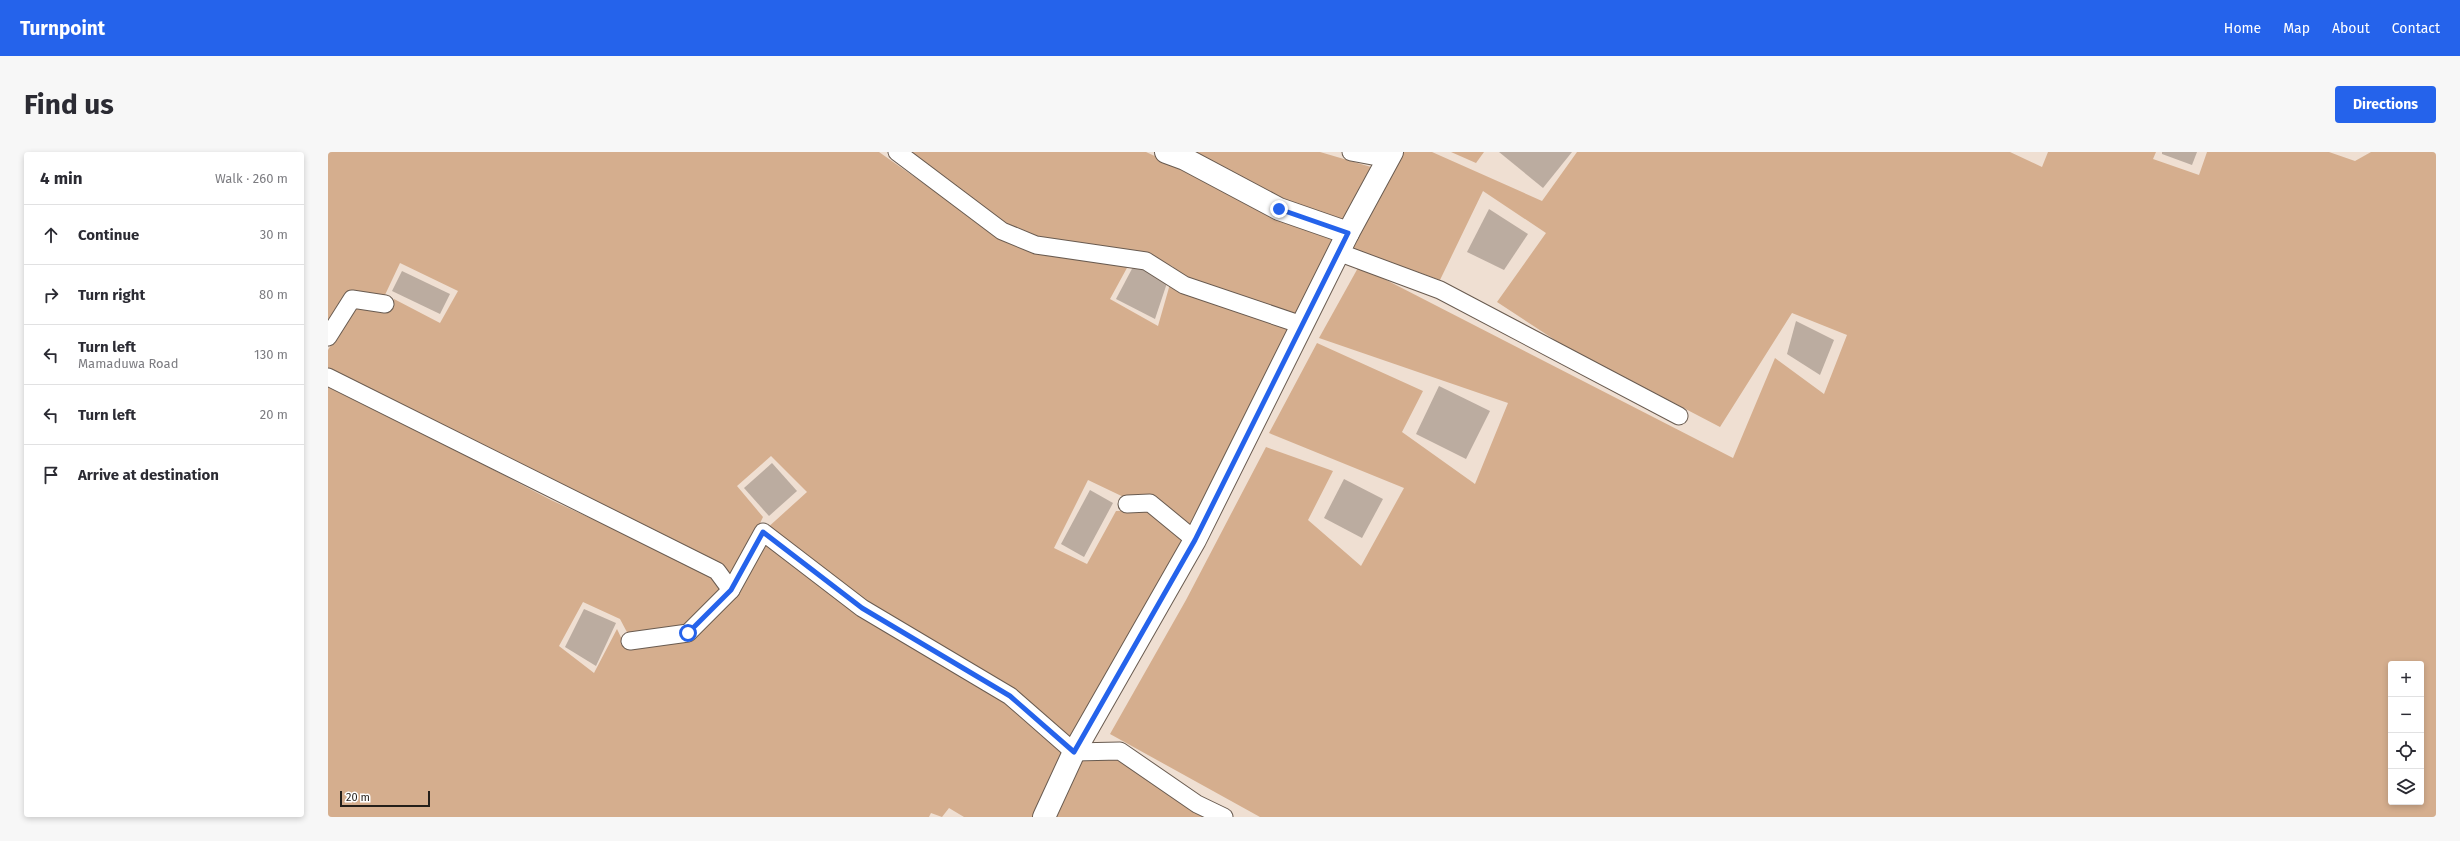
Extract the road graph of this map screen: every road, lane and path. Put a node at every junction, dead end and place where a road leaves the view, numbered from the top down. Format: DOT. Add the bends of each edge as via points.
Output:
graph roads {
  1 [pos="897,152"];
  2 [pos="1166,152"];
  3 [pos="1351,152"];
  4 [pos="1390,155"];
  5 [pos="1343,242"];
  6 [pos="385,304"];
  7 [pos="1302,325"];
  8 [pos="328,337"];
  9 [pos="328,377"];
  10 [pos="1679,416"];
  11 [pos="1127,504"];
  12 [pos="1195,540"];
  13 [pos="731,590"];
  14 [pos="630,641"];
  15 [pos="1074,752"];
  16 [pos="1044,817"];
  17 [pos="1224,817"];
  1 -- 7 [label="lane" via="1002,231 1036,245 1146,261 1184,285"];
  2 -- 5 [label="street" via="1185,159"];
  3 -- 4 [label="lane"];
  4 -- 5 [label="street"];
  5 -- 7 [label="street"];
  5 -- 10 [label="lane"];
  6 -- 8 [label="lane" via="352,299"];
  7 -- 12 [label="street"];
  9 -- 13 [label="lane" via="717,571"];
  11 -- 12 [label="lane" via="1150,503"];
  12 -- 15 [label="street"];
  13 -- 14 [label="lane" via="688,633"];
  13 -- 15 [label="lane" via="763,532 862,608 1010,696"];
  15 -- 16 [label="street"];
  15 -- 17 [label="lane" via="1120,751 1197,804"];
}
